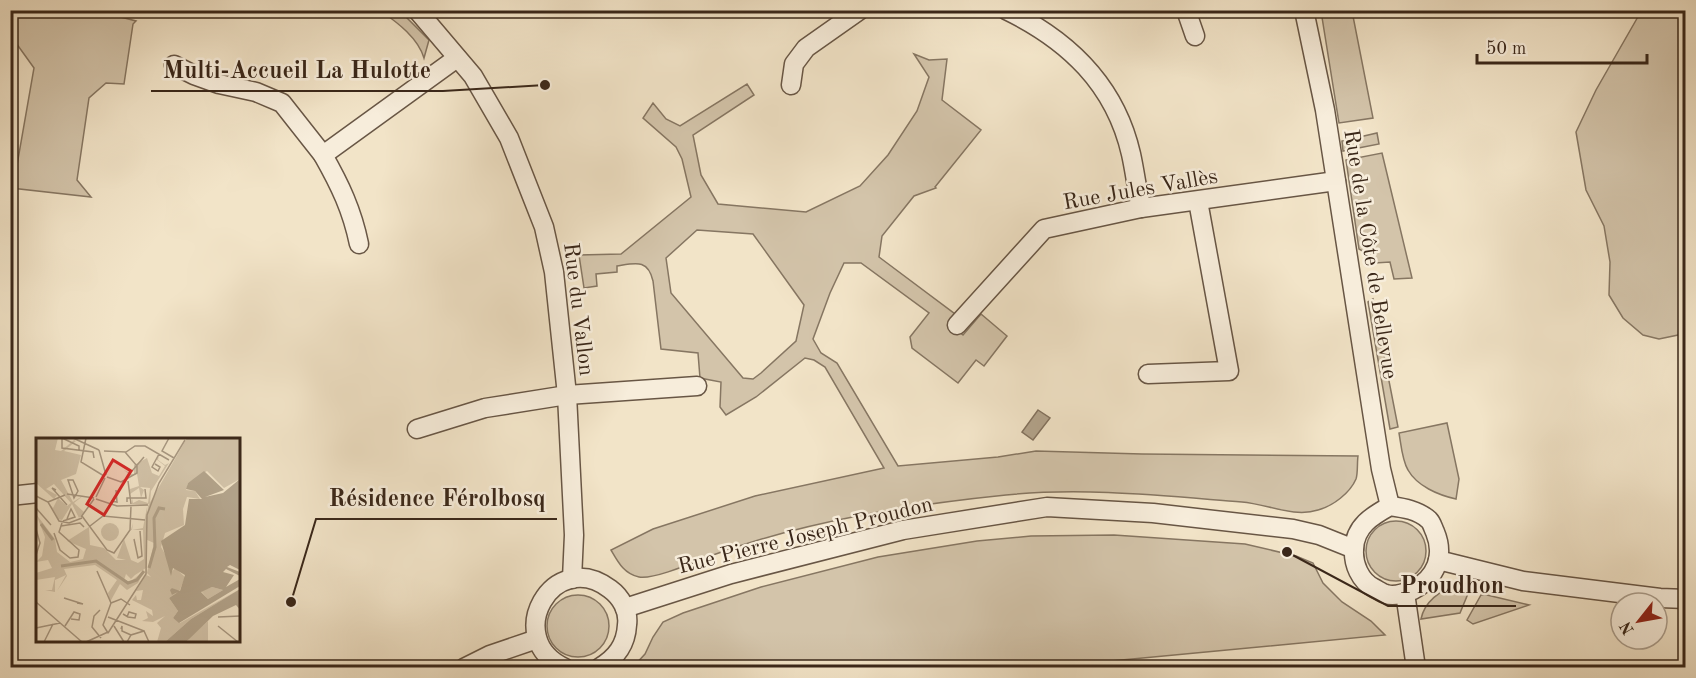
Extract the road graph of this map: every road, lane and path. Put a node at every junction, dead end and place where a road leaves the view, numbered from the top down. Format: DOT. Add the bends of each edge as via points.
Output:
graph roads {
  1 [pos="417,10"];
  2 [pos="860,10"];
  3 [pos="1006,10"];
  4 [pos="1186,10"];
  5 [pos="1304,10"];
  6 [pos="1195,36"];
  7 [pos="457,58"];
  8 [pos="174,65"];
  9 [pos="791,85"];
  10 [pos="323,156"];
  11 [pos="1336,181"];
  12 [pos="1198,201"];
  13 [pos="1141,208"];
  14 [pos="359,244"];
  15 [pos="957,325"];
  16 [pos="1148,374"];
  17 [pos="697,386"];
  18 [pos="567,395"];
  19 [pos="417,429"];
  20 [pos="36,493"];
  21 [pos="10,496"];
  22 [pos="1390,506"];
  23 [pos="1354,549"];
  24 [pos="1438,560"];
  25 [pos="572,579"];
  26 [pos="1405,593"];
  27 [pos="1686,599"];
  28 [pos="625,608"];
  29 [pos="537,639"];
  30 [pos="464,668"];
  31 [pos="565,668"];
  32 [pos="598,668"];
  33 [pos="1416,668"];
  1 -- 7 [label="street, Rue du Vallon"];
  2 -- 9 [label="street" via="806,48 794,64"];
  3 -- 13 [label="street" via="1052,36 1101,87 1124,130"];
  4 -- 6 [label="street"];
  5 -- 11 [label="street, Rue de la Côte de Bellevue"];
  7 -- 10 [label="street"];
  7 -- 18 [label="street, Rue du Vallon" via="473,76 509,138 544,227 554,272"];
  8 -- 10 [label="street" via="210,81 282,103"];
  10 -- 14 [label="street" via="343,190"];
  11 -- 12 [label="street, Rue Jules Vallès"];
  11 -- 22 [label="street, Rue de la Côte de Bellevue"];
  12 -- 13 [label="street, Rue Jules Vallès"];
  12 -- 16 [label="street" via="1229,371"];
  13 -- 15 [label="street, Rue Jules Vallès" via="1044,229"];
  17 -- 18 [label="street"];
  18 -- 19 [label="street" via="485,408"];
  18 -- 25 [label="street, Rue du Vallon" via="574,535"];
  20 -- 21 [label="street"];
  22 -- 23 [label="street" via="1359,529"];
  22 -- 24 [label="street" via="1413,510 1430,521 1439,542"];
  23 -- 26 [label="street" via="1356,570 1368,585 1387,595"];
  23 -- 28 [label="street, Rue Pierre Joseph Proudon" via="1293,529 1153,513 1047,507 903,530 731,574"];
  24 -- 26 [label="street" via="1432,576"];
  24 -- 27 [label="street" via="1523,581"];
  25 -- 28 [label="street" via="601,582 617,594"];
  25 -- 29 [label="street" via="557,584 539,605"];
  26 -- 33 [label="street"];
  28 -- 32 [label="street" via="628,621 620,651"];
  29 -- 30 [label="street"];
  29 -- 31 [label="street" via="545,653"];
}
